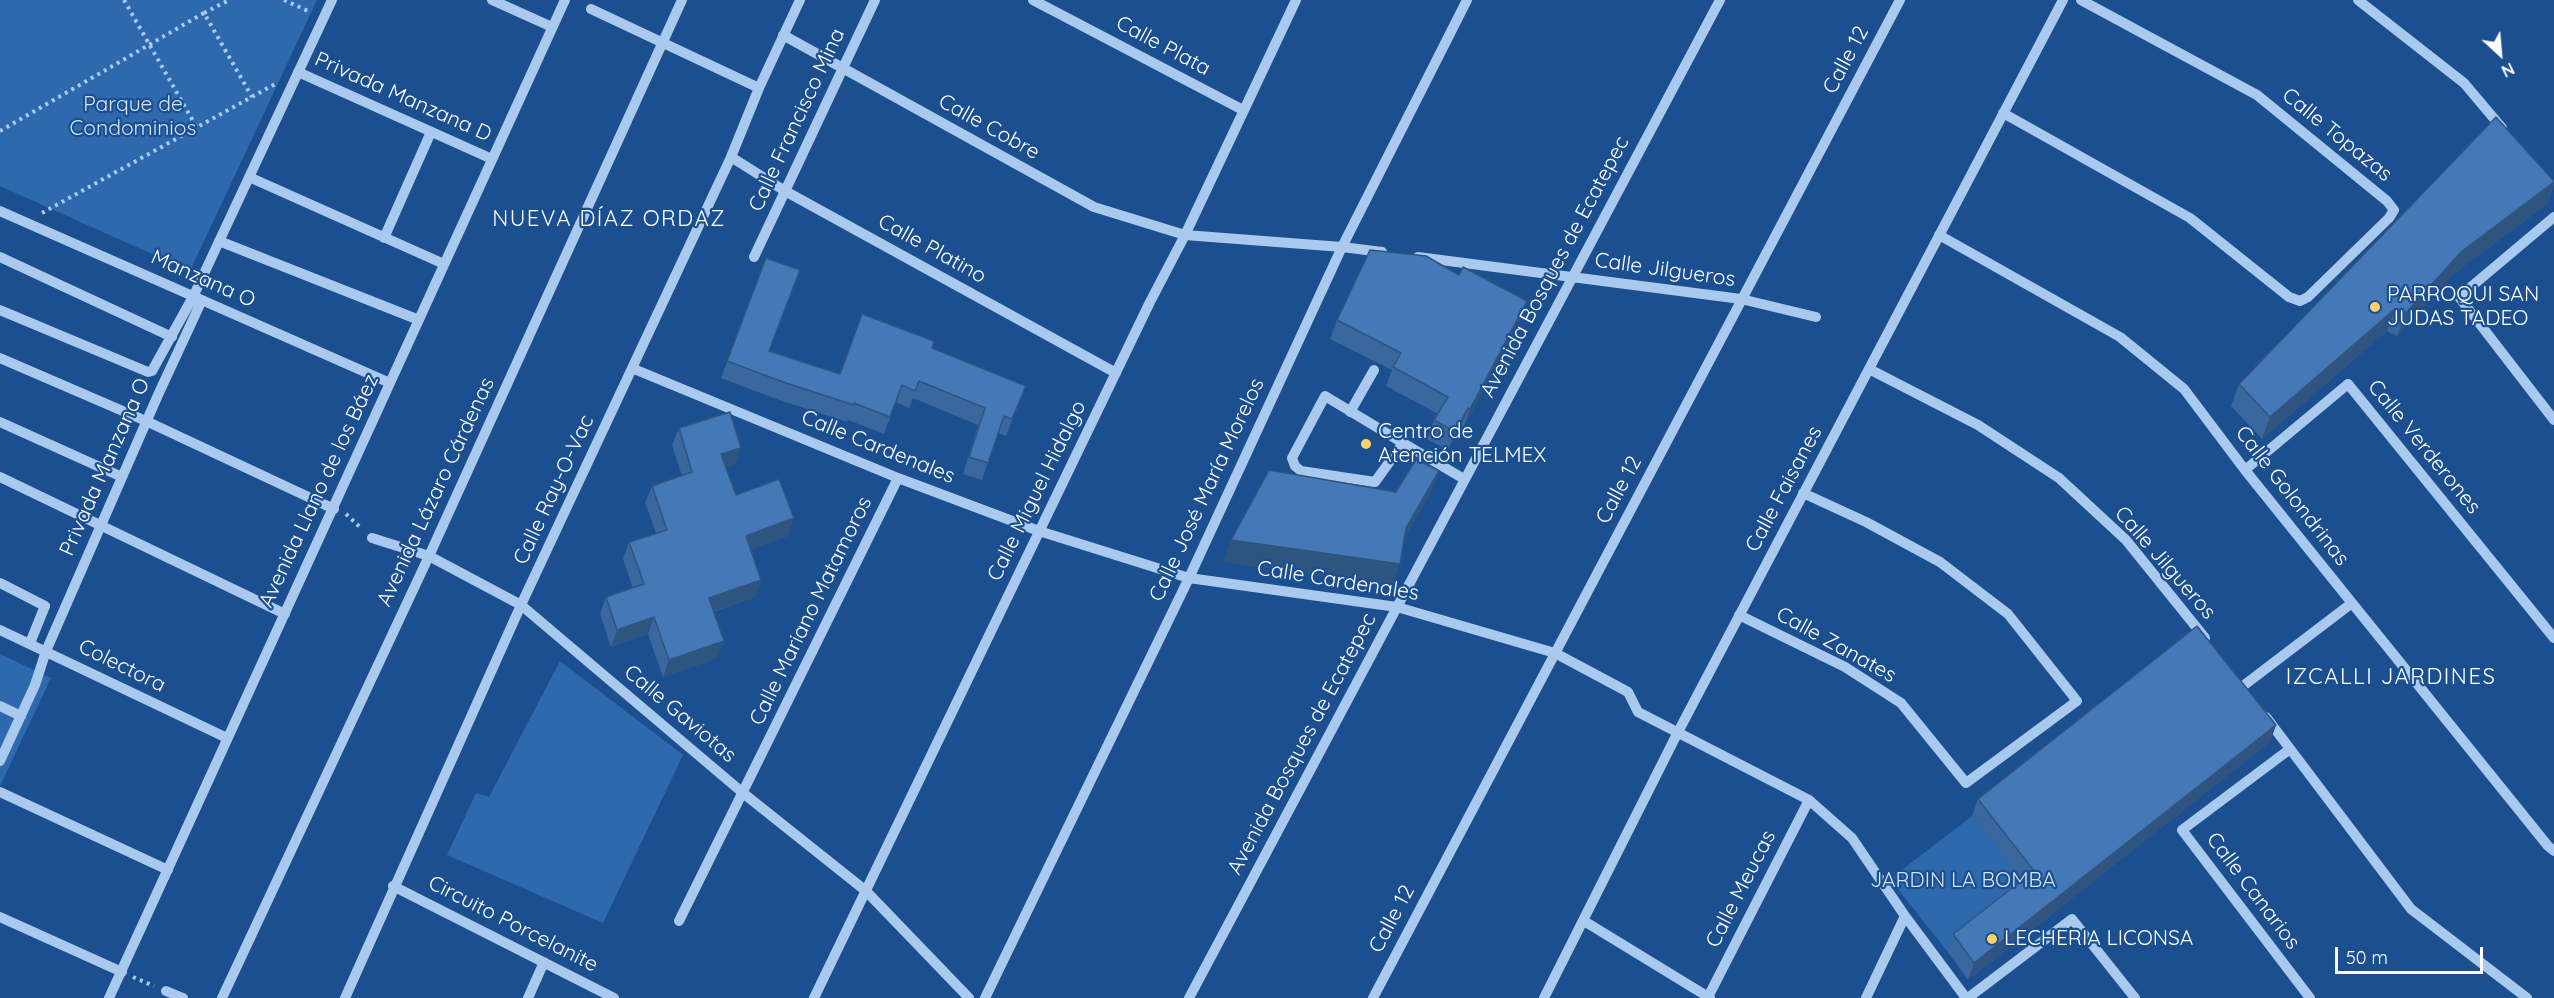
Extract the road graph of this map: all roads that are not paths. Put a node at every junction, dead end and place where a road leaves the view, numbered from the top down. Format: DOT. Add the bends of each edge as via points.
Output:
graph roads {
  1 [pos="332,0"];
  2 [pos="492,0"];
  3 [pos="565,0"];
  4 [pos="682,0"];
  5 [pos="800,0"];
  6 [pos="874,0"];
  7 [pos="1033,0"];
  8 [pos="1296,0"];
  9 [pos="1467,0"];
  10 [pos="1720,0"];
  11 [pos="1900,0"];
  12 [pos="2063,0"];
  13 [pos="2081,0"];
  14 [pos="2358,0"];
  15 [pos="591,9"];
  16 [pos="552,27"];
  17 [pos="783,35"];
  18 [pos="662,43"];
  19 [pos="842,69"];
  20 [pos="298,72"];
  21 [pos="759,88"];
  22 [pos="1242,110"];
  23 [pos="2003,113"];
  24 [pos="431,132"];
  25 [pos="2509,136"];
  26 [pos="731,157"];
  27 [pos="492,159"];
  28 [pos="249,177"];
  29 [pos="785,190"];
  30 [pos="5,213"];
  31 [pos="2554,217"];
  32 [pos="1185,235"];
  33 [pos="1939,236"];
  34 [pos="384,237"];
  35 [pos="219,241"];
  36 [pos="1341,247"];
  37 [pos="0,257"];
  38 [pos="754,257"];
  39 [pos="444,264"];
  40 [pos="1572,277"];
  41 [pos="198,298"];
  42 [pos="1741,299"];
  43 [pos="0,310"];
  44 [pos="1816,316"];
  45 [pos="419,320"];
  46 [pos="171,337"];
  47 [pos="0,358"];
  48 [pos="633,369"];
  49 [pos="1869,369"];
  50 [pos="1374,370"];
  51 [pos="1116,373"];
  52 [pos="390,383"];
  53 [pos="1350,412"];
  54 [pos="2554,420"];
  55 [pos="146,421"];
  56 [pos="0,422"];
  57 [pos="1403,442"];
  58 [pos="2245,470"];
  59 [pos="0,477"];
  60 [pos="122,477"];
  61 [pos="898,478"];
  62 [pos="1464,479"];
  63 [pos="1803,493"];
  64 [pos="334,509"];
  65 [pos="101,525"];
  66 [pos="1039,531"];
  67 [pos="372,538"];
  68 [pos="429,556"];
  69 [pos="1189,578"];
  70 [pos="0,583"];
  71 [pos="2352,603"];
  72 [pos="521,605"];
  73 [pos="1397,607"];
  74 [pos="285,614"];
  75 [pos="1739,615"];
  76 [pos="0,630"];
  77 [pos="2554,638"];
  78 [pos="30,643"];
  79 [pos="2214,650"];
  80 [pos="46,651"];
  81 [pos="1555,653"];
  82 [pos="2236,677"];
  83 [pos="2250,695"];
  84 [pos="0,706"];
  85 [pos="21,716"];
  86 [pos="1677,734"];
  87 [pos="227,738"];
  88 [pos="2290,749"];
  89 [pos="0,761"];
  90 [pos="0,792"];
  91 [pos="743,793"];
  92 [pos="1809,800"];
  93 [pos="2554,851"];
  94 [pos="168,870"];
  95 [pos="393,886"];
  96 [pos="866,891"];
  97 [pos="1905,916"];
  98 [pos="0,917"];
  99 [pos="679,921"];
  100 [pos="1584,921"];
  101 [pos="544,962"];
  102 [pos="122,972"];
  103 [pos="166,991"];
  104 [pos="1709,997"];
  105 [pos="109,998"];
  106 [pos="183,998"];
  107 [pos="222,998"];
  108 [pos="345,998"];
  109 [pos="528,998"];
  110 [pos="614,998"];
  111 [pos="814,998"];
  112 [pos="969,998"];
  113 [pos="985,998"];
  114 [pos="1190,998"];
  115 [pos="1373,998"];
  116 [pos="1544,998"];
  117 [pos="1866,998"];
  118 [pos="1967,998"];
  119 [pos="2135,998"];
  120 [pos="2310,998"];
  121 [pos="2527,998"];
  1 -- 20 [label="street, Privada Manzana D"];
  2 -- 16 [label="street"];
  3 -- 16 [label="street, Avenida Llano de los Báez"];
  4 -- 18 [label="street, Avenida Lázaro Cárdenas"];
  5 -- 17 [label="street, Calle Ray-O-Vac"];
  6 -- 19 [label="street, Calle Francisco Mina"];
  7 -- 22 [label="street, Calle Plata"];
  8 -- 22 [label="street, Calle Miguel Hidalgo"];
  9 -- 36 [label="street, Calle José María Morelos"];
  10 -- 40 [label="street, Avenida Bosques de Ecatepec"];
  11 -- 42 [label="street, Calle 12"];
  12 -- 23 [label="street, Calle Faisanes"];
  13 -- 23 [label="street, Calle Topazas" via="2257,94 2387,201 2394,210 2389,218 2300,302 2190,218"];
  14 -- 25 [label="street" via="2464,83"];
  15 -- 18 [label="street"];
  16 -- 27 [label="street, Avenida Llano de los Báez"];
  17 -- 19 [label="street, Calle Cobre"];
  17 -- 21 [label="street, Calle Ray-O-Vac"];
  18 -- 21 [label="street"];
  18 -- 68 [label="street, Avenida Lázaro Cárdenas"];
  19 -- 29 [label="street, Calle Francisco Mina"];
  19 -- 32 [label="street, Calle Cobre" via="1094,207"];
  20 -- 24 [label="street, Privada Manzana D"];
  20 -- 28 [label="street, Privada Manzana D"];
  21 -- 26 [label="street, Calle Ray-O-Vac"];
  22 -- 32 [label="street, Calle Miguel Hidalgo"];
  23 -- 33 [label="street, Calle Faisanes"];
  24 -- 27 [label="street, Privada Manzana D"];
  24 -- 34 [label="street"];
  26 -- 29 [label="street, Calle Platino"];
  26 -- 48 [label="street, Calle Ray-O-Vac"];
  27 -- 39 [label="street, Avenida Llano de los Báez"];
  28 -- 34 [label="street"];
  28 -- 35 [label="street, Privada Manzana D"];
  29 -- 38 [label="street, Calle Francisco Mina"];
  29 -- 51 [label="street, Calle Platino"];
  30 -- 41 [label="street, Manzana O"];
  31 -- 54 [label="street" via="2459,297"];
  32 -- 36 [label="street, Calle Jilgueros"];
  32 -- 51 [label="street, Calle Miguel Hidalgo"];
  33 -- 49 [label="street, Calle Faisanes"];
  33 -- 58 [label="street, Calle Golondrinas" via="2120,336 2184,389"];
  34 -- 39 [label="street"];
  35 -- 41 [label="street, Privada Manzana D"];
  35 -- 45 [label="street"];
  36 -- 40 [label="street, Calle Jilgueros"];
  36 -- 69 [label="street, Calle José María Morelos"];
  37 -- 46 [label="street"];
  39 -- 45 [label="street, Avenida Llano de los Báez"];
  40 -- 42 [label="street, Calle Jilgueros"];
  40 -- 62 [label="street, Avenida Bosques de Ecatepec"];
  41 -- 46 [label="street"];
  41 -- 52 [label="street, Manzana O"];
  41 -- 55 [label="street, Privada Manzana O"];
  42 -- 44 [label="street, Calle Jilgueros"];
  42 -- 81 [label="street, Calle 12"];
  43 -- 46 [label="street" via="148,372 156,367"];
  45 -- 52 [label="street, Avenida Llano de los Báez"];
  47 -- 55 [label="street"];
  48 -- 61 [label="street, Calle Cardenales"];
  48 -- 72 [label="street, Calle Ray-O-Vac"];
  49 -- 63 [label="street, Calle Faisanes"];
  49 -- 79 [label="street, Calle Jilgueros" via="1978,424 2059,478 2126,540"];
  50 -- 53 [label="street"];
  51 -- 66 [label="street, Calle Miguel Hidalgo"];
  52 -- 64 [label="street, Avenida Llano de los Báez"];
  53 -- 57 [label="street"];
  53 -- 57 [label="street" via="1325,396 1292,458 1295,466 1301,471 1376,482"];
  55 -- 60 [label="street, Privada Manzana O"];
  55 -- 64 [label="street"];
  56 -- 60 [label="street"];
  57 -- 62 [label="street"];
  58 -- 71 [label="street, Calle Golondrinas"];
  58 -- 77 [label="street, Calle Verderones" via="2348,384"];
  59 -- 65 [label="street"];
  60 -- 65 [label="street, Privada Manzana O"];
  61 -- 66 [label="street, Calle Cardenales"];
  61 -- 91 [label="street, Calle Mariano Matamoros"];
  62 -- 73 [label="street, Avenida Bosques de Ecatepec"];
  63 -- 75 [label="street, Calle Faisanes"];
  63 -- 75 [label="street, Calle Zanates" via="1866,522 1948,568 2008,614 2078,701 1966,783 1901,703 1845,667"];
  64 -- 74 [label="street, Avenida Llano de los Báez"];
  65 -- 74 [label="street"];
  65 -- 80 [label="street, Privada Manzana O"];
  66 -- 69 [label="street, Calle Cardenales"];
  66 -- 96 [label="street, Calle Miguel Hidalgo"];
  67 -- 68 [label="street, Calle Gaviotas"];
  68 -- 72 [label="street, Calle Gaviotas"];
  68 -- 107 [label="street, Avenida Lázaro Cárdenas"];
  69 -- 73 [label="street, Calle Cardenales"];
  69 -- 113 [label="street, Calle José María Morelos"];
  70 -- 78 [label="street" via="45,606"];
  71 -- 83 [label="street"];
  71 -- 93 [label="street, Calle Golondrinas"];
  72 -- 91 [label="street, Calle Gaviotas"];
  72 -- 95 [label="street, Calle Ray-O-Vac"];
  73 -- 81 [label="street, Calle Cardenales"];
  73 -- 114 [label="street, Avenida Bosques de Ecatepec"];
  74 -- 87 [label="street, Avenida Llano de los Báez"];
  75 -- 86 [label="street, Calle Faisanes"];
  76 -- 78 [label="street, Colectora"];
  78 -- 80 [label="street, Colectora"];
  80 -- 85 [label="street, Privada Manzana O"];
  80 -- 87 [label="street, Colectora"];
  81 -- 86 [label="street, Calle Cardenales" via="1628,692 1638,712"];
  81 -- 115 [label="street, Calle 12"];
  82 -- 83 [label="street"];
  83 -- 88 [label="street"];
  84 -- 85 [label="street"];
  85 -- 89 [label="street, Privada Manzana O"];
  86 -- 92 [label="street, Calle Cardenales"];
  86 -- 100 [label="street, Calle Faisanes"];
  87 -- 94 [label="street, Avenida Llano de los Báez"];
  88 -- 120 [label="street, Calle Canarios" via="2182,830"];
  88 -- 121 [label="street" via="2411,909"];
  90 -- 94 [label="street"];
  91 -- 96 [label="street, Calle Gaviotas"];
  91 -- 99 [label="street, Calle Mariano Matamoros"];
  92 -- 97 [label="street, Calle Cardenales" via="1852,838"];
  92 -- 104 [label="street, Calle Meucas"];
  94 -- 102 [label="street, Avenida Llano de los Báez"];
  95 -- 101 [label="street, Circuito Porcelanite"];
  95 -- 108 [label="street, Calle Ray-O-Vac"];
  96 -- 111 [label="street, Calle Miguel Hidalgo"];
  96 -- 112 [label="street, Calle Gaviotas"];
  97 -- 117 [label="street"];
  97 -- 118 [label="street, Calle Cardenales"];
  98 -- 102 [label="street"];
  100 -- 104 [label="street"];
  100 -- 116 [label="street, Calle Faisanes"];
  101 -- 109 [label="street"];
  101 -- 110 [label="street, Circuito Porcelanite"];
  102 -- 105 [label="street, Avenida Llano de los Báez"];
  103 -- 106 [label="street"];
  118 -- 119 [label="street" via="2072,919"];
}
